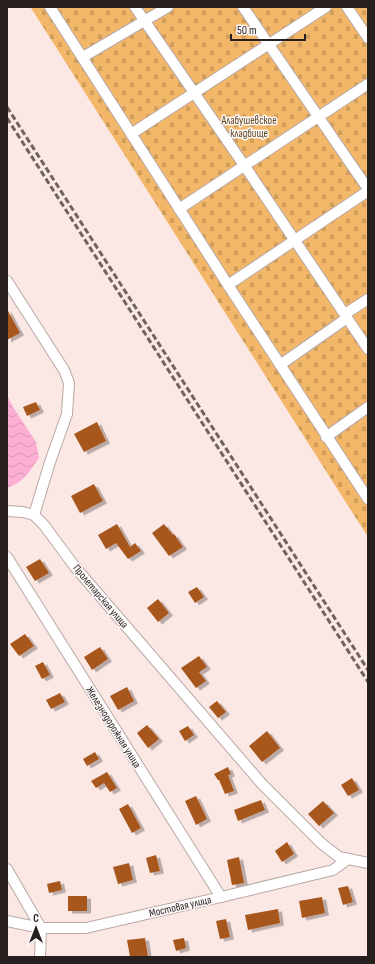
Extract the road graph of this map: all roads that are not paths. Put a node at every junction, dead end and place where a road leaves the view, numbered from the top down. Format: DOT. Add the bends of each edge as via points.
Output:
graph roads {
  1 [pos="50,7"];
  2 [pos="135,7"];
  3 [pos="168,7"];
  4 [pos="244,7"];
  5 [pos="326,7"];
  6 [pos="347,7"];
  7 [pos="145,20"];
  8 [pos="368,38"];
  9 [pos="268,44"];
  10 [pos="83,57"];
  11 [pos="368,84"];
  12 [pos="195,92"];
  13 [pos="318,117"];
  14 [pos="132,134"];
  15 [pos="244,165"];
  16 [pos="368,190"];
  17 [pos="179,209"];
  18 [pos="294,239"];
  19 [pos="7,281"];
  20 [pos="228,285"];
  21 [pos="368,299"];
  22 [pos="346,316"];
  23 [pos="368,348"];
  24 [pos="280,365"];
  25 [pos="368,407"];
  26 [pos="326,437"];
  27 [pos="368,499"];
  28 [pos="7,511"];
  29 [pos="34,516"];
  30 [pos="7,557"];
  31 [pos="348,859"];
  32 [pos="368,863"];
  33 [pos="7,869"];
  34 [pos="221,897"];
  35 [pos="7,921"];
  36 [pos="41,928"];
  37 [pos="40,957"];
  1 -- 10 [label="street"];
  2 -- 7 [label="street"];
  3 -- 7 [label="street"];
  4 -- 9 [label="street"];
  5 -- 9 [label="street"];
  6 -- 8 [label="street"];
  7 -- 10 [label="street"];
  7 -- 12 [label="street"];
  9 -- 12 [label="street"];
  9 -- 13 [label="street"];
  10 -- 14 [label="street"];
  11 -- 13 [label="street"];
  12 -- 14 [label="street"];
  12 -- 15 [label="street"];
  13 -- 15 [label="street"];
  13 -- 16 [label="street"];
  14 -- 17 [label="street"];
  15 -- 17 [label="street"];
  15 -- 18 [label="street"];
  16 -- 18 [label="street"];
  17 -- 20 [label="street"];
  18 -- 20 [label="street"];
  18 -- 22 [label="street"];
  19 -- 29 [label="street" via="64,370 69,384 67,414"];
  20 -- 24 [label="street"];
  21 -- 22 [label="street"];
  22 -- 23 [label="street"];
  22 -- 24 [label="street"];
  24 -- 26 [label="street"];
  25 -- 26 [label="street"];
  26 -- 27 [label="street"];
  28 -- 29 [label="street"];
  29 -- 31 [label="street, Пролетарская улица" via="262,784 321,843 339,857"];
  30 -- 34 [label="street, Железнодорожная улица"];
  31 -- 32 [label="street, Пролетарская улица"];
  31 -- 34 [label="street, Мостовая улица" via="333,870"];
  33 -- 36 [label="street"];
  34 -- 36 [label="street, Мостовая улица" via="86,928"];
  35 -- 36 [label="street, Мостовая улица"];
  36 -- 37 [label="street"];
}
